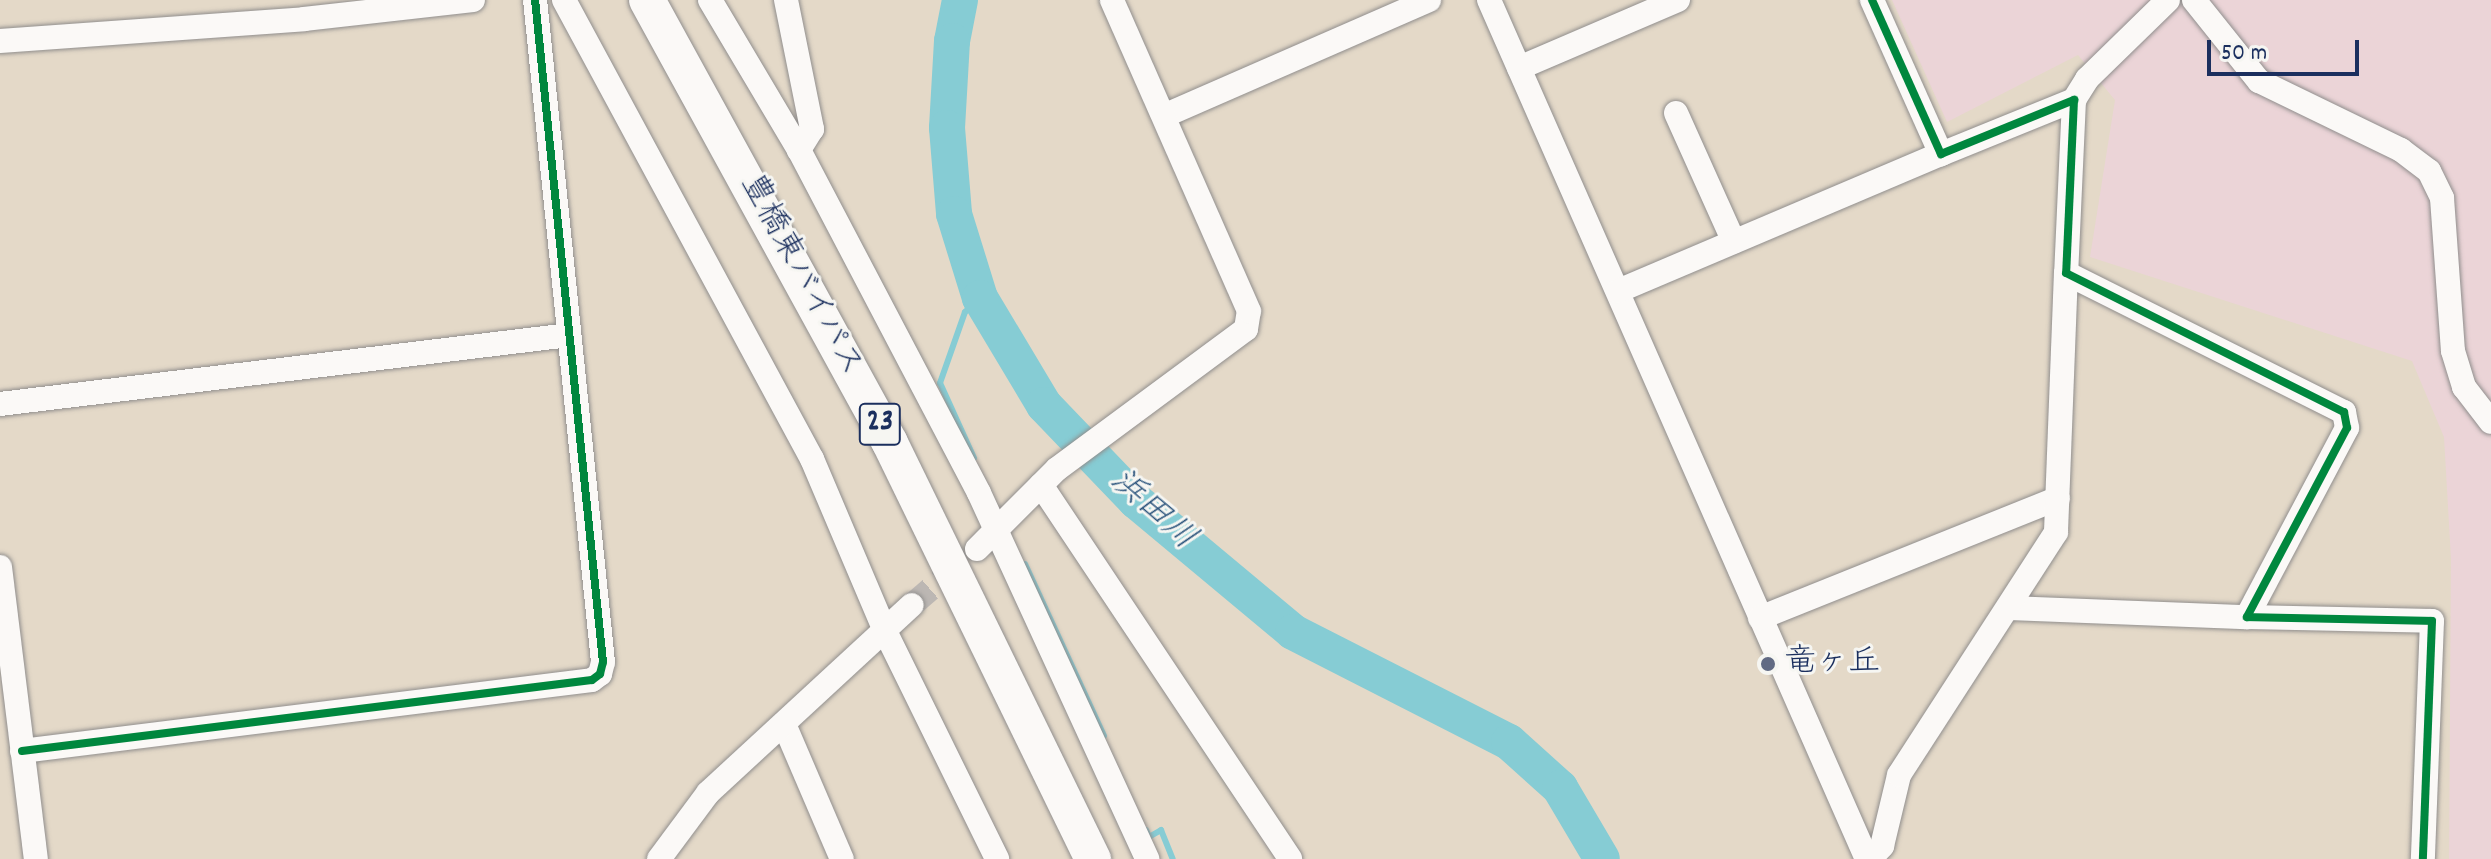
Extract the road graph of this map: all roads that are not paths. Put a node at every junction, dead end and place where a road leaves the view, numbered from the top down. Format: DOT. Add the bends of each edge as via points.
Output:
graph roads {
  1 [pos="473,0"];
  2 [pos="535,0"];
  3 [pos="564,0"];
  4 [pos="647,0"];
  5 [pos="710,0"];
  6 [pos="786,0"];
  7 [pos="1112,0"];
  8 [pos="1429,0"];
  9 [pos="1489,0"];
  10 [pos="1678,0"];
  11 [pos="1872,0"];
  12 [pos="2168,0"];
  13 [pos="2194,0"];
  14 [pos="0,41"];
  15 [pos="1519,68"];
  16 [pos="2074,100"];
  17 [pos="1676,113"];
  18 [pos="1166,115"];
  19 [pos="799,150"];
  20 [pos="1941,154"];
  21 [pos="1734,242"];
  22 [pos="2066,273"];
  23 [pos="1618,291"];
  24 [pos="569,335"];
  25 [pos="0,404"];
  26 [pos="2491,422"];
  27 [pos="1049,477"];
  28 [pos="2058,498"];
  29 [pos="996,531"];
  30 [pos="977,549"];
  31 [pos="0,567"];
  32 [pos="912,605"];
  33 [pos="2009,608"];
  34 [pos="2247,617"];
  35 [pos="1760,618"];
  36 [pos="885,631"];
  37 [pos="784,724"];
  38 [pos="22,751"];
  39 [pos="36,859"];
  40 [pos="659,859"];
  41 [pos="842,859"];
  42 [pos="997,859"];
  43 [pos="1093,859"];
  44 [pos="1147,859"];
  45 [pos="1290,859"];
  46 [pos="1868,859"];
  47 [pos="2423,859"];
  1 -- 14 [label="street" via="304,19"];
  2 -- 24 [label="street"];
  3 -- 36 [label="street" via="812,459"];
  4 -- 43 [label="highway, 豊橋東バイパス / 23" via="890,443"];
  5 -- 19 [label="street"];
  6 -- 19 [label="street" via="812,129"];
  7 -- 18 [label="street"];
  8 -- 18 [label="street"];
  9 -- 15 [label="street"];
  10 -- 15 [label="street"];
  11 -- 20 [label="street"];
  12 -- 16 [label="street" via="2087,79"];
  13 -- 26 [label="street" via="2259,81 2401,150 2429,171 2442,198 2453,351 2464,387"];
  15 -- 23 [label="street"];
  16 -- 20 [label="street"];
  16 -- 22 [label="street"];
  17 -- 21 [label="street"];
  18 -- 27 [label="street" via="1249,311 1247,320 1237,340 1118,420"];
  19 -- 29 [label="street"];
  20 -- 21 [label="street"];
  21 -- 23 [label="street"];
  22 -- 28 [label="street"];
  22 -- 34 [label="street" via="2344,412 2347,428"];
  23 -- 35 [label="street"];
  24 -- 25 [label="street"];
  24 -- 38 [label="street" via="603,662 592,680"];
  27 -- 29 [label="street"];
  27 -- 45 [label="street"];
  28 -- 33 [label="street" via="2056,532"];
  28 -- 35 [label="street"];
  29 -- 30 [label="street"];
  29 -- 44 [label="street"];
  31 -- 38 [label="street"];
  32 -- 36 [label="street"];
  33 -- 34 [label="street"];
  33 -- 46 [label="street" via="1899,775 1882,846"];
  34 -- 47 [label="street" via="2432,621"];
  35 -- 46 [label="street"];
  36 -- 37 [label="street"];
  36 -- 42 [label="street"];
  37 -- 40 [label="street" via="708,793"];
  37 -- 41 [label="street"];
  38 -- 39 [label="street"];
}
